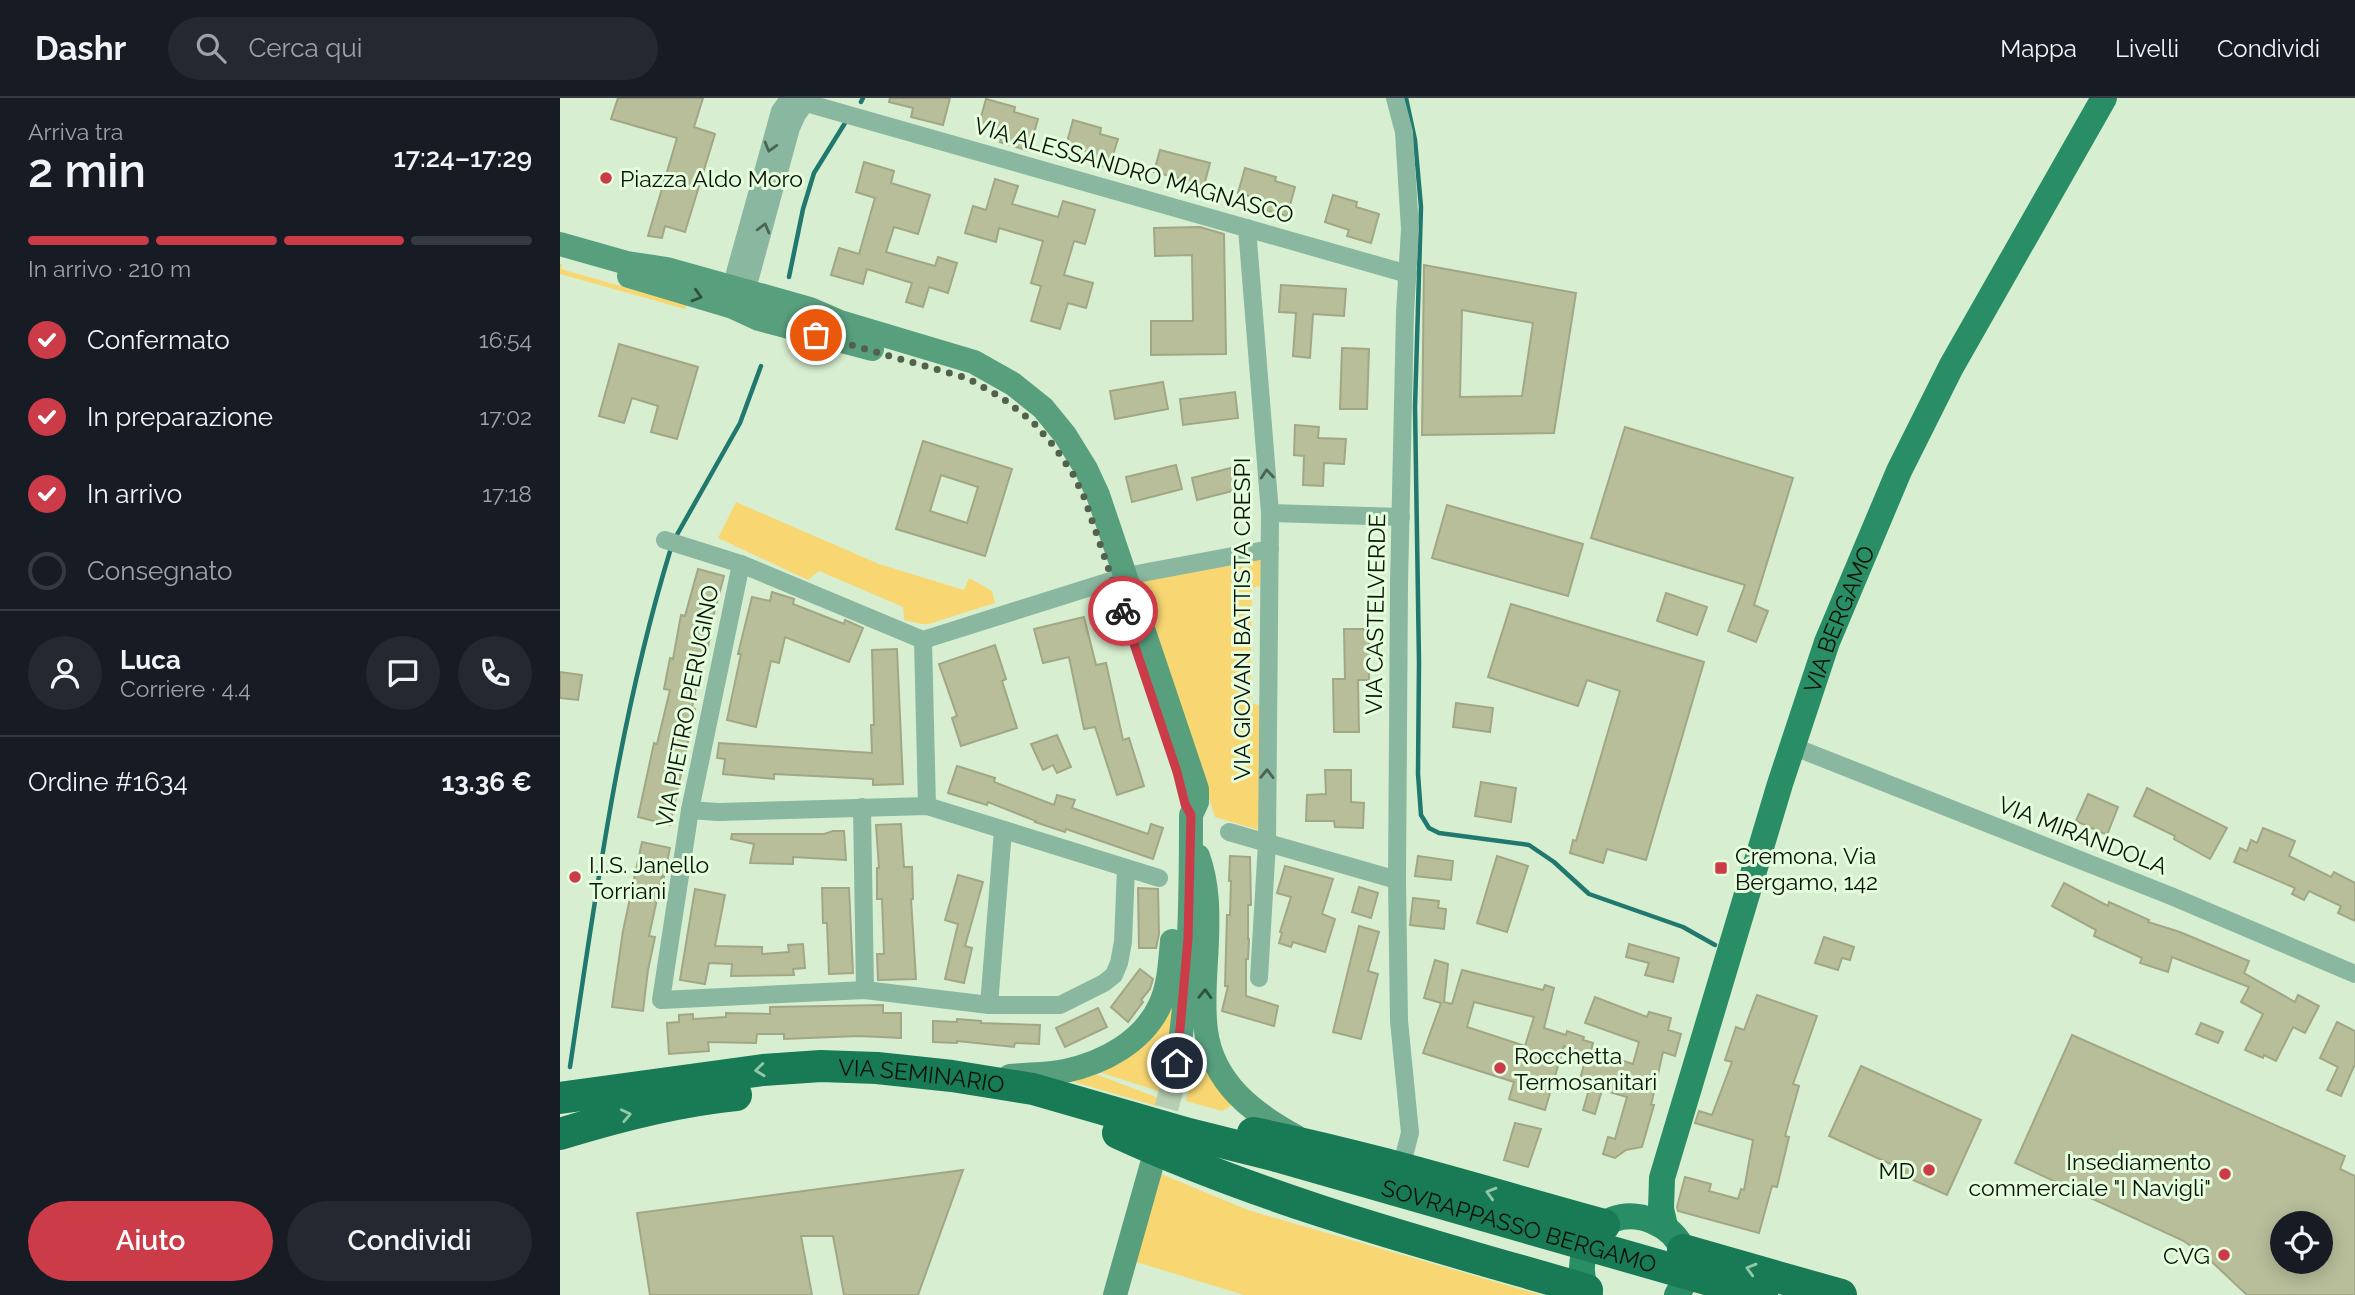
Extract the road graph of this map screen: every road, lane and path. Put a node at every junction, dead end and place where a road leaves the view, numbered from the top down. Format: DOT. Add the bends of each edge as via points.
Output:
graph roads {
  1 [pos="1395,98"];
  2 [pos="2104,98"];
  3 [pos="1247,228"];
  4 [pos="560,244"];
  5 [pos="560,258"];
  6 [pos="1408,274"];
  7 [pos="736,298"];
  8 [pos="1270,513"];
  9 [pos="1401,517"];
  10 [pos="665,540"];
  11 [pos="1270,549"];
  12 [pos="741,564"];
  13 [pos="1120,578"];
  14 [pos="923,640"];
  15 [pos="1791,746"];
  16 [pos="927,806"];
  17 [pos="862,807"];
  18 [pos="690,810"];
  19 [pos="1191,826"];
  20 [pos="1003,830"];
  21 [pos="1229,832"];
  22 [pos="1267,843"];
  23 [pos="1126,868"];
  24 [pos="1158,878"];
  25 [pos="1397,880"];
  26 [pos="2355,974"];
  27 [pos="1259,978"];
  28 [pos="865,990"];
  29 [pos="989,1005"];
  30 [pos="1174,1080"];
  31 [pos="999,1083"];
  32 [pos="560,1098"];
  33 [pos="1123,1124"];
  34 [pos="1410,1132"];
  35 [pos="560,1134"];
  36 [pos="1311,1145"];
  37 [pos="1152,1164"];
  38 [pos="1274,1166"];
  39 [pos="1393,1166"];
  40 [pos="1427,1174"];
  41 [pos="1662,1178"];
  42 [pos="1525,1203"];
  43 [pos="1618,1220"];
  44 [pos="1674,1238"];
  45 [pos="1509,1267"];
  46 [pos="1777,1290"];
  47 [pos="1588,1292"];
  48 [pos="1115,1295"];
  49 [pos="1680,1295"];
  50 [pos="1840,1295"];
  1 -- 6 [label="street, VIA CASTELVERDE" via="1405,132"];
  2 -- 15 [label="main road, VIA BERGAMO" via="1951,367 1899,471 1827,642"];
  3 -- 6 [label="street, VIA ALESSANDRO MAGNASCO"];
  3 -- 7 [label="street, VIA ALESSANDRO MAGNASCO" via="796,100 780,111 734,273"];
  8 -- 3 [label="street, VIA GIOVAN BATTISTA CRESPI, one-way"];
  4 -- 7 [label="street" via="667,269"];
  5 -- 7 [label="street, one-way"];
  6 -- 9 [label="street, VIA CASTELVERDE"];
  7 -- 13 [label="street" via="810,309 974,362 1013,384 1043,408 1086,469 1098,495"];
  8 -- 9 [label="street"];
  8 -- 11 [label="street, VIA GIOVAN BATTISTA CRESPI"];
  9 -- 25 [label="street, VIA CASTELVERDE"];
  10 -- 12 [label="street"];
  11 -- 13 [label="street"];
  22 -- 11 [label="street, VIA GIOVAN BATTISTA CRESPI, one-way"];
  12 -- 14 [label="street"];
  12 -- 18 [label="street, VIA PIETRO PERUGINO"];
  13 -- 14 [label="street"];
  13 -- 19 [label="street" via="1197,789"];
  14 -- 16 [label="street"];
  15 -- 26 [label="street, VIA MIRANDOLA"];
  15 -- 41 [label="main road, VIA BERGAMO"];
  16 -- 17 [label="street"];
  16 -- 20 [label="street"];
  17 -- 18 [label="street"];
  17 -- 28 [label="street"];
  18 -- 28 [label="street, VIA PIETRO PERUGINO" via="661,1000"];
  19 -- 30 [label="street" via="1184,997"];
  19 -- 31 [label="street" via="1179,876 1166,987 1149,1023 1120,1050 1093,1063 1063,1072 1010,1076"];
  36 -- 19 [label="street, one-way" via="1257,1115 1222,1076 1212,1054 1204,1014 1206,878"];
  20 -- 23 [label="street"];
  20 -- 29 [label="street"];
  21 -- 22 [label="street"];
  22 -- 25 [label="street"];
  22 -- 27 [label="street, VIA GIOVAN BATTISTA CRESPI"];
  23 -- 24 [label="street"];
  23 -- 29 [label="street, VIA PIETRO PERUGINO" via="1123,942 1114,975 1060,1005"];
  25 -- 34 [label="street, VIA CASTELVERDE" via="1399,1021"];
  28 -- 29 [label="street, VIA PIETRO PERUGINO"];
  31 -- 32 [label="highway, VIA SEMINARIO, one-way" via="821,1066"];
  31 -- 33 [label="highway, VIA SEMINARIO" via="1033,1089"];
  35 -- 33 [label="highway, VIA SEMINARIO, one-way" via="708,1098 834,1087 965,1095"];
  33 -- 36 [label="highway" via="1188,1122"];
  33 -- 38 [label="highway, VIA SEMINARIO" via="1189,1134"];
  33 -- 45 [label="highway" via="1178,1161 1275,1197"];
  34 -- 39 [label="street, VIA CASTELVERDE" via="1404,1156"];
  34 -- 40 [label="street, VIA CASTELVERDE"];
  36 -- 39 [label="highway"];
  37 -- 48 [label="street"];
  38 -- 46 [label="highway, SOVRAPPASSO BERGAMO, bridge"];
  38 -- 49 [label="highway, SOVRAPPASSO BERGAMO"];
  39 -- 40 [label="highway"];
  42 -- 40 [label="highway, one-way"];
  41 -- 43 [label="main road, VIA BERGAMO" via="1644,1205"];
  41 -- 44 [label="main road, VIA BERGAMO" via="1661,1209"];
  42 -- 43 [label="highway"];
  42 -- 45 [label="highway" via="1536,1224 1533,1245 1521,1264"];
  43 -- 44 [label="main road" via="1649,1218"];
  43 -- 47 [label="main road, VIA BERGAMO" via="1593,1235 1586,1247 1582,1276"];
  46 -- 44 [label="highway, one-way"];
  44 -- 49 [label="main road, VIA BERGAMO" via="1686,1264"];
  45 -- 47 [label="highway"];
  46 -- 50 [label="highway"];
}
